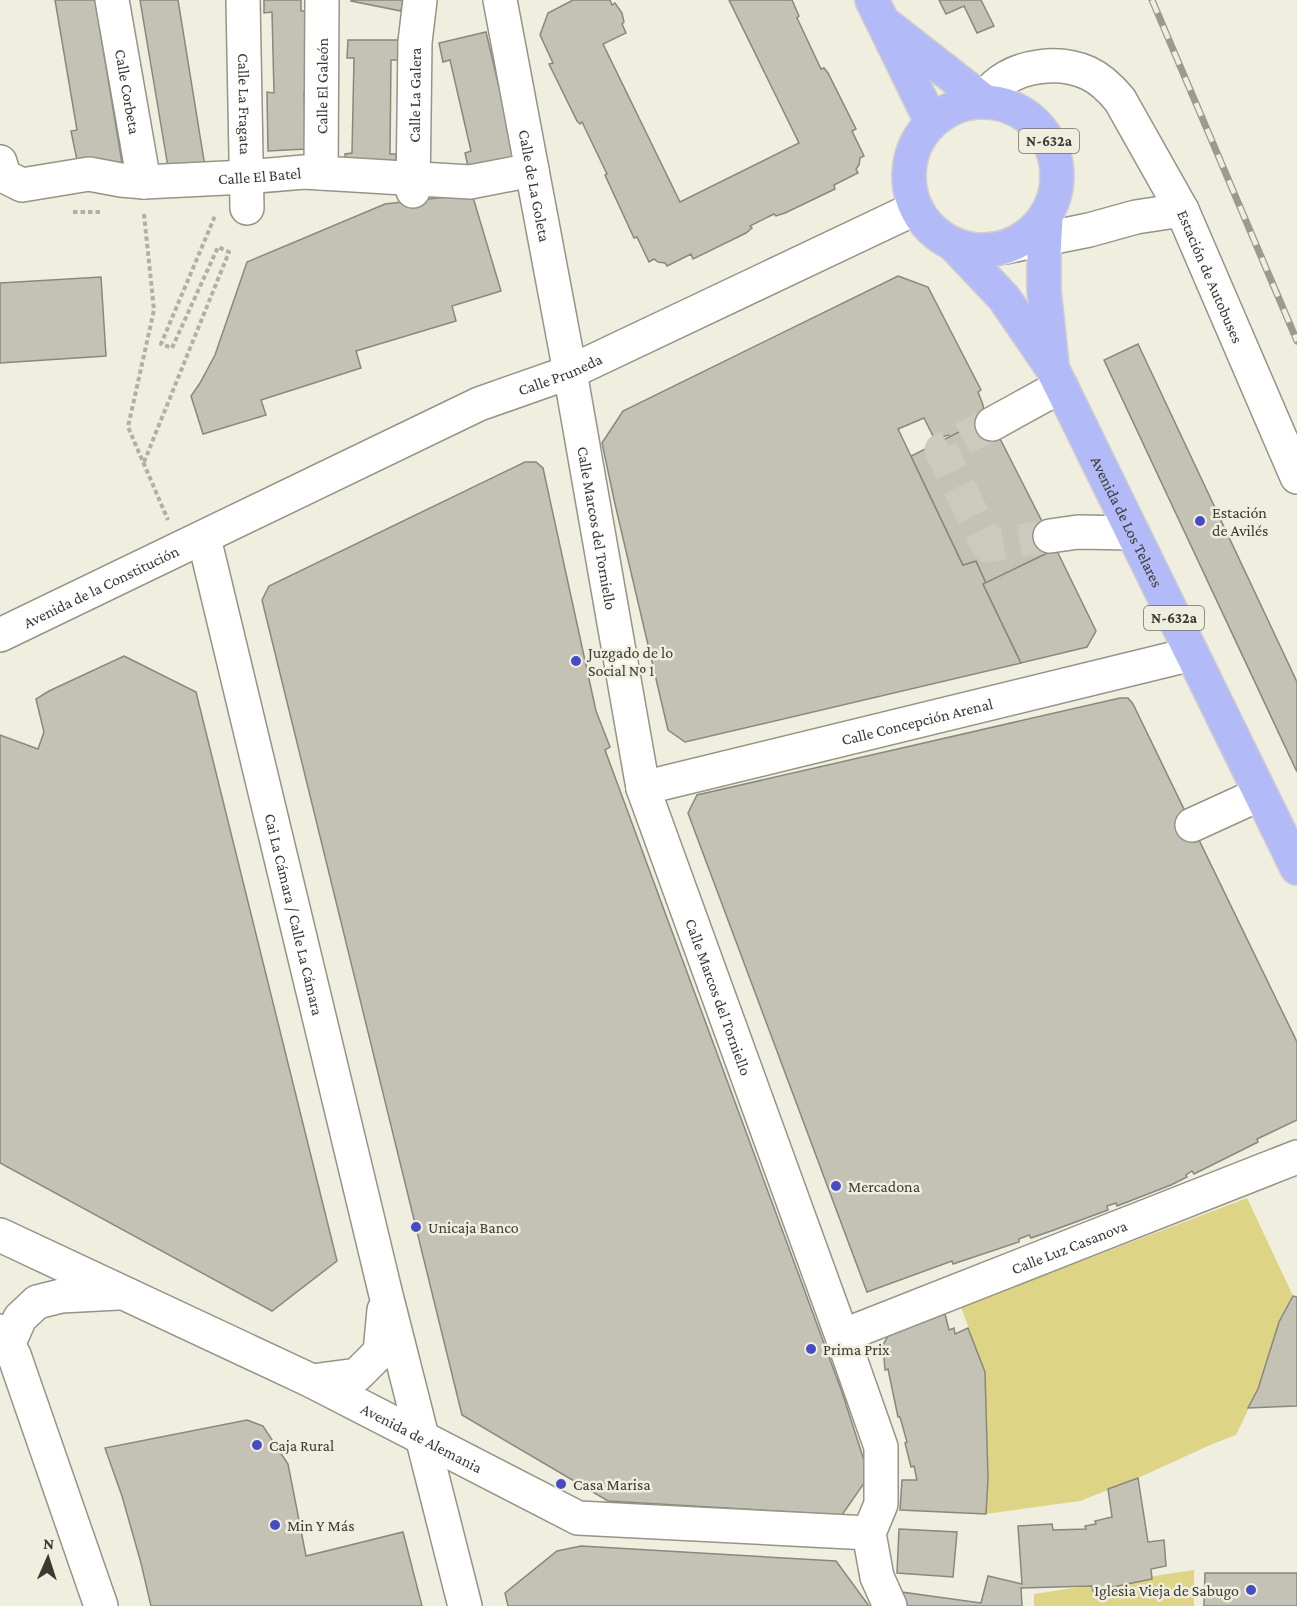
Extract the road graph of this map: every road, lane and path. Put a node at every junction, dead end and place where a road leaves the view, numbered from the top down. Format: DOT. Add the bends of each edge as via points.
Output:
graph roads {
  1 [pos="111,0"];
  2 [pos="243,0"];
  3 [pos="322,0"];
  4 [pos="420,0"];
  5 [pos="500,0"];
  6 [pos="877,11"];
  7 [pos="984,101"];
  8 [pos="931,122"];
  9 [pos="0,162"];
  10 [pos="532,170"];
  11 [pos="312,172"];
  12 [pos="413,185"];
  13 [pos="144,196"];
  14 [pos="237,198"];
  15 [pos="916,208"];
  16 [pos="1182,210"];
  17 [pos="1046,228"];
  18 [pos="1089,230"];
  19 [pos="953,244"];
  20 [pos="1044,290"];
  21 [pos="570,372"];
  22 [pos="1057,377"];
  23 [pos="992,424"];
  24 [pos="144,462"];
  25 [pos="1297,477"];
  26 [pos="1133,533"];
  27 [pos="1050,536"];
  28 [pos="192,543"];
  29 [pos="0,635"];
  30 [pos="1192,654"];
  31 [pos="643,788"];
  32 [pos="1260,794"];
  33 [pos="1192,825"];
  34 [pos="1297,868"];
  35 [pos="1297,1157"];
  36 [pos="0,1235"];
  37 [pos="385,1291"];
  38 [pos="122,1293"];
  39 [pos="842,1336"];
  40 [pos="4,1338"];
  41 [pos="312,1382"];
  42 [pos="424,1440"];
  43 [pos="869,1533"];
  44 [pos="101,1606"];
  45 [pos="465,1606"];
  46 [pos="890,1606"];
  1 -- 13 [label="street, Calle Corbeta"];
  2 -- 14 [label="street, Calle La Fragata"];
  3 -- 11 [label="street, Calle El Galeón"];
  4 -- 12 [label="street, Calle La Galera" via="415,42"];
  5 -- 10 [label="street, Calle de La Goleta"];
  6 -- 7 [label="main road, N-632a"];
  6 -- 8 [label="main road, N-632a"];
  7 -- 8 [label="main road, N-632a" via="958,105"];
  7 -- 16 [label="street" via="1009,76 1028,69 1048,65 1088,73 1120,100"];
  7 -- 17 [label="main road, N-632a" via="1009,105 1036,123 1051,144 1058,169"];
  8 -- 15 [label="main road, N-632a" via="916,142 909,167 910,193"];
  9 -- 13 [label="street, Calle El Batel" via="4,176 22,185 89,174 122,180"];
  10 -- 12 [label="street, Calle El Batel" via="470,182"];
  10 -- 21 [label="street, Calle de La Goleta"];
  11 -- 12 [label="street, Calle El Batel"];
  11 -- 14 [label="street, Calle El Batel"];
  13 -- 14 [label="street, Calle El Batel"];
  13 -- 24 [label="path" via="154,310 128,427"];
  14 -- 24 [label="path" via="160,344 172,348 218,248 229,252"];
  15 -- 19 [label="main road, N-632a" via="931,229"];
  15 -- 21 [label="street, Calle Pruneda"];
  16 -- 18 [label="street, Estación de Autobuses"];
  16 -- 25 [label="street, Estación de Autobuses"];
  17 -- 18 [label="street, Estación de Autobuses"];
  17 -- 19 [label="main road, N-632a" via="1005,247 978,250"];
  17 -- 20 [label="main road, Avenida de Los Telares / N-632a"];
  18 -- 20 [label="street" via="1066,249"];
  19 -- 22 [label="main road, Avenida de Los Telares / N-632a" via="1004,298"];
  20 -- 22 [label="main road, Avenida de Los Telares / N-632a"];
  21 -- 28 [label="street, Calle Pruneda" via="479,404"];
  21 -- 31 [label="street, Calle Marcos del Torniello"];
  22 -- 23 [label="street"];
  22 -- 26 [label="main road, Avenida de Los Telares / N-632a"];
  24 -- 28 [label="path"];
  26 -- 27 [label="street"];
  26 -- 30 [label="main road, Avenida de Los Telares / N-632a"];
  28 -- 29 [label="street, Avenida de la Constitución"];
  28 -- 37 [label="street, Cai La Cámara / Calle La Cámara"];
  30 -- 31 [label="street, Calle Concepción Arenal"];
  30 -- 32 [label="main road, Avenida de Los Telares / N-632a"];
  31 -- 39 [label="street, Calle Marcos del Torniello"];
  32 -- 33 [label="street"];
  32 -- 34 [label="main road, Avenida de Los Telares / N-632a"];
  35 -- 39 [label="street, Calle Luz Casanova"];
  36 -- 38 [label="street, Avenida de Alemania"];
  37 -- 41 [label="street, Cai La Cámara / Calle La Cámara" via="380,1352 357,1375"];
  37 -- 42 [label="street, Cai La Cámara / Calle La Cámara"];
  38 -- 40 [label="street" via="61,1296 37,1302"];
  38 -- 41 [label="street, Avenida de Alemania"];
  39 -- 43 [label="street, Calle Marcos del Torniello" via="881,1447 881,1504"];
  40 -- 44 [label="street" via="14,1355"];
  41 -- 42 [label="street, Avenida de Alemania"];
  42 -- 43 [label="street, Avenida de Alemania" via="578,1518"];
  42 -- 45 [label="street, Cai La Cámara / Calle La Cámara"];
  43 -- 46 [label="street" via="877,1577"];
}
